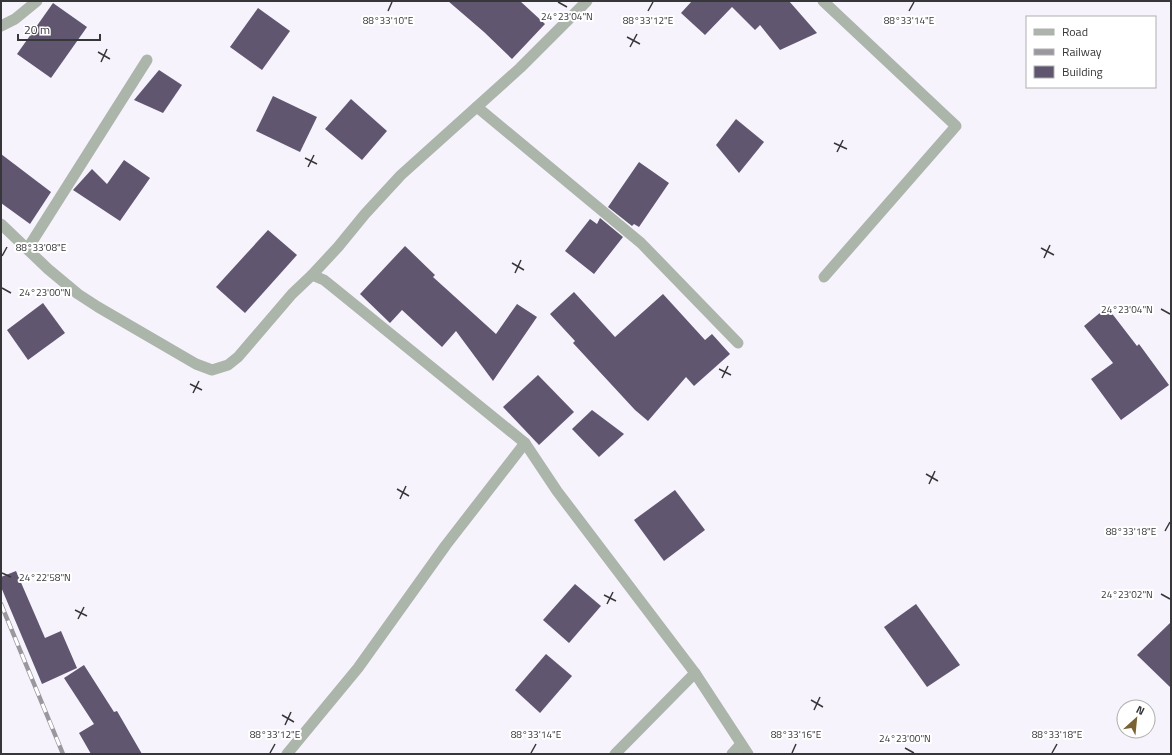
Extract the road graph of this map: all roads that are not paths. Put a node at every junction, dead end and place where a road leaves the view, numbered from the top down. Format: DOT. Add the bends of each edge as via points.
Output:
graph roads {
  1 [pos="37,1"];
  2 [pos="587,1"];
  3 [pos="823,1"];
  4 [pos="1,26"];
  5 [pos="147,60"];
  6 [pos="477,107"];
  7 [pos="1,224"];
  8 [pos="28,248"];
  9 [pos="312,275"];
  10 [pos="824,277"];
  11 [pos="738,343"];
  12 [pos="525,443"];
  13 [pos="695,673"];
  14 [pos="741,744"];
  15 [pos="287,754"];
  16 [pos="616,754"];
  17 [pos="732,754"];
  18 [pos="748,754"];
  1 -- 4 [label="street" via="15,19"];
  2 -- 6 [label="street"];
  3 -- 10 [label="street" via="956,126"];
  5 -- 8 [label="street"];
  6 -- 9 [label="street" via="401,175"];
  6 -- 11 [label="street" via="641,243"];
  7 -- 8 [label="street"];
  8 -- 9 [label="street" via="63,282 98,307 196,364 212,370 228,365 238,357 292,294"];
  9 -- 12 [label="street" via="324,280"];
  12 -- 13 [label="street" via="557,491"];
  12 -- 15 [label="street" via="446,545 358,668"];
  13 -- 14 [label="street"];
  13 -- 16 [label="street"];
  14 -- 17 [label="street"];
  14 -- 18 [label="street"];
}
